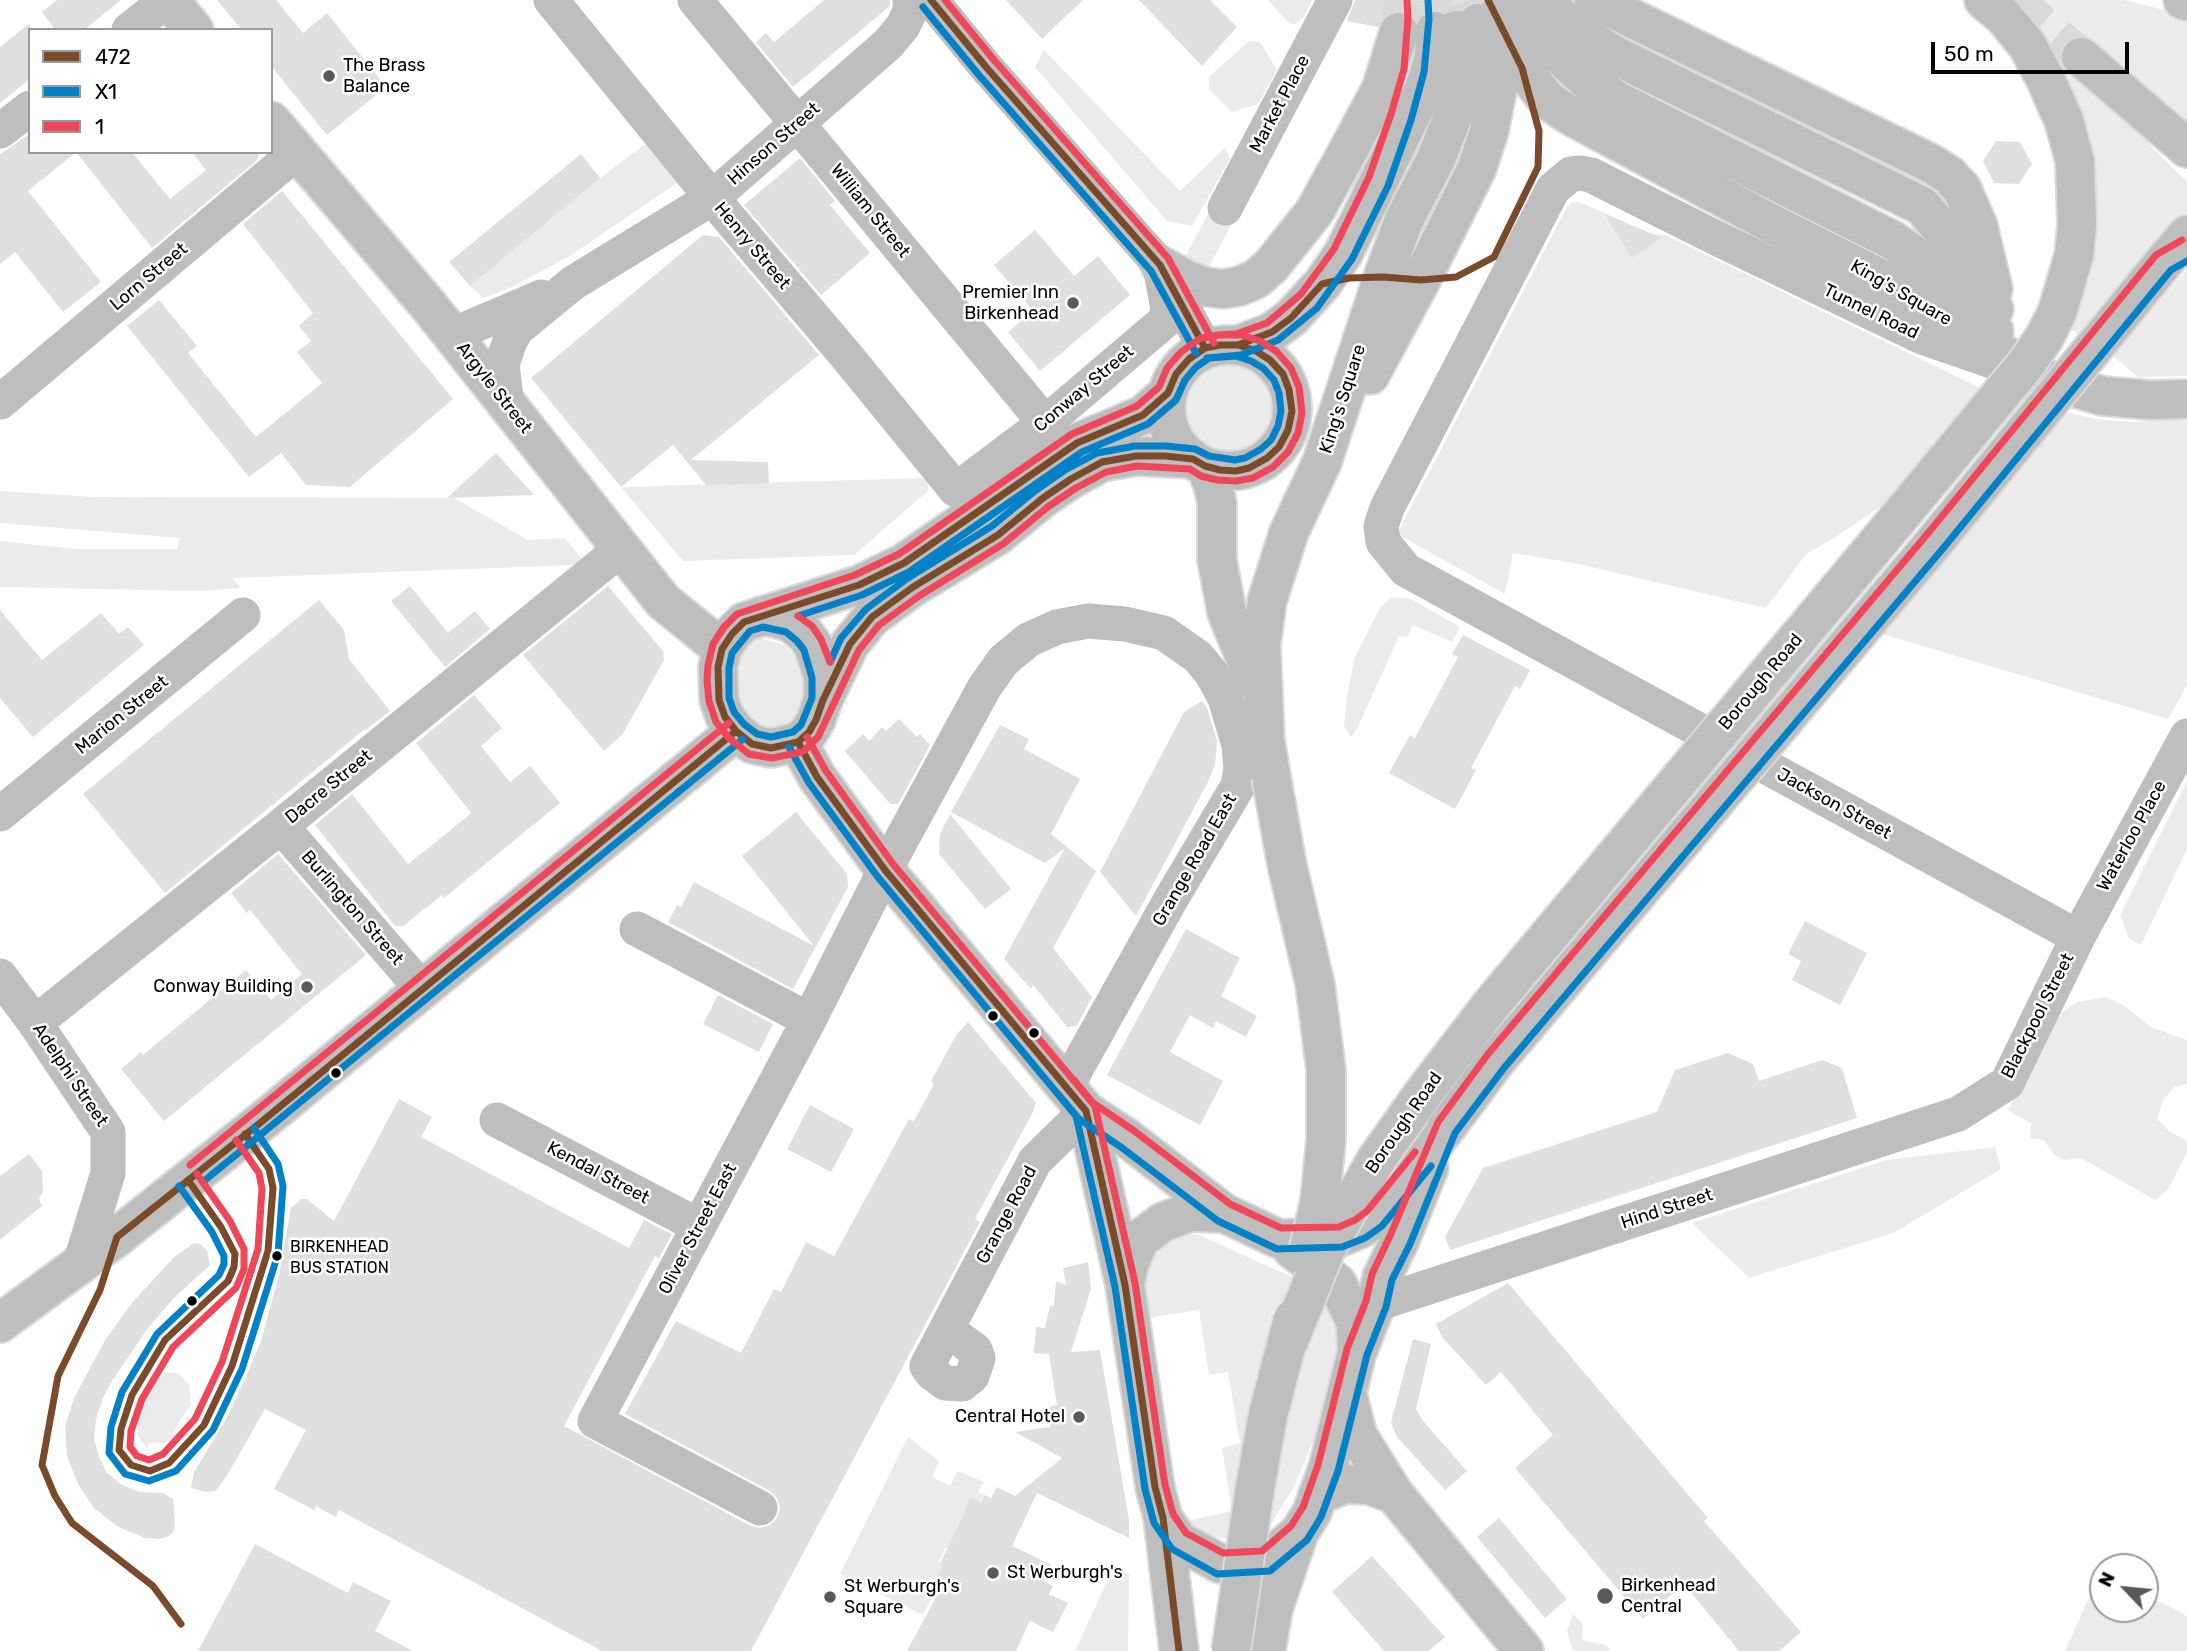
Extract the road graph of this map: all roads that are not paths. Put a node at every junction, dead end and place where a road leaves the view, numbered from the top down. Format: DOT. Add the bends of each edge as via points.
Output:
graph roads {
  1 [pos="168,0"];
  2 [pos="551,0"];
  3 [pos="695,0"];
  4 [pos="911,0"];
  5 [pos="931,0"];
  6 [pos="1335,0"];
  7 [pos="1594,0"];
  8 [pos="1994,9"];
  9 [pos="1468,21"];
  10 [pos="133,28"];
  11 [pos="192,28"];
  12 [pos="2081,57"];
  13 [pos="28,110"];
  14 [pos="273,123"];
  15 [pos="798,124"];
  16 [pos="0,131"];
  17 [pos="2187,148"];
  18 [pos="297,152"];
  19 [pos="712,198"];
  20 [pos="1224,208"];
  21 [pos="2179,249"];
  22 [pos="1160,265"];
  23 [pos="573,283"];
  24 [pos="1999,318"];
  25 [pos="452,335"];
  26 [pos="1222,347"];
  27 [pos="2037,374"];
  28 [pos="1168,393"];
  29 [pos="2187,399"];
  30 [pos="0,402"];
  31 [pos="508,406"];
  32 [pos="1045,423"];
  33 [pos="1199,463"];
  34 [pos="956,490"];
  35 [pos="616,541"];
  36 [pos="1406,570"];
  37 [pos="243,615"];
  38 [pos="761,616"];
  39 [pos="722,649"];
  40 [pos="823,700"];
  41 [pos="1264,702"];
  42 [pos="736,732"];
  43 [pos="2187,736"];
  44 [pos="784,745"];
  45 [pos="1271,776"];
  46 [pos="0,814"];
  47 [pos="281,826"];
  48 [pos="885,870"];
  49 [pos="637,929"];
  50 [pos="2078,937"];
  51 [pos="0,976"];
  52 [pos="422,989"];
  53 [pos="809,1020"];
  54 [pos="35,1023"];
  55 [pos="1076,1099"];
  56 [pos="1958,1114"];
  57 [pos="497,1120"];
  58 [pos="1446,1128"];
  59 [pos="1224,1213"];
  60 [pos="699,1226"];
  61 [pos="1279,1239"];
  62 [pos="80,1264"];
  63 [pos="1125,1285"];
  64 [pos="1376,1304"];
  65 [pos="0,1323"];
  66 [pos="946,1331"];
  67 [pos="1288,1343"];
  68 [pos="1357,1352"];
  69 [pos="1347,1394"];
  70 [pos="1394,1494"];
  71 [pos="1318,1495"];
  72 [pos="760,1508"];
  73 [pos="1163,1518"];
  74 [pos="1299,1533"];
  75 [pos="1179,1651"];
  76 [pos="1231,1651"];
  77 [pos="1266,1651"];
  78 [pos="1524,1651"];
  1 -- 10 [label="street"];
  1 -- 11 [label="main road"];
  2 -- 19 [label="street, Henry Street"];
  3 -- 15 [label="street, William Street"];
  4 -- 15 [label="street, Hinson Street" via="903,26 888,44"];
  5 -- 22 [label="street"];
  6 -- 20 [label="street, Market Place"];
  7 -- 24 [label="main road" via="1949,175 1962,189 1978,226"];
  8 -- 67 [label="main road, Borough Road, bridge" via="2027,45 2045,78 2075,160 2074,255 2057,313 2044,338 1491,1005 1425,1091 1376,1160 1326,1249"];
  9 -- 22 [label="main road" via="1393,55 1377,97 1315,211 1256,279 1223,289 1206,287"];
  9 -- 24 [label="main road" via="1575,30 1614,55 1922,206 1952,241"];
  9 -- 26 [label="main road" via="1414,71 1379,181 1343,254 1309,301 1272,331"];
  9 -- 27 [label="main road, King's Square" via="1522,68 1547,100 1571,116 1890,283"];
  9 -- 41 [label="main road, King's Square" via="1489,51 1497,91 1489,131 1477,169 1289,532 1267,601 1261,645"];
  12 -- 17 [label="main road"];
  13 -- 16 [label="street"];
  14 -- 18 [label="main road, Argyle Street"];
  15 -- 19 [label="street, Hinson Street"];
  15 -- 32 [label="street, William Street"];
  18 -- 25 [label="main road, Argyle Street"];
  18 -- 30 [label="street, Lorn Street"];
  19 -- 23 [label="street, Hinson Street"];
  19 -- 34 [label="street, Henry Street"];
  21 -- 58 [label="main road, bridge" via="1496,1060"];
  22 -- 26 [label="street"];
  22 -- 32 [label="street, Conway Street" via="1168,310 1165,321"];
  23 -- 25 [label="street, Hinson Street"];
  23 -- 31 [label="street, Hinson Street" via="517,329 510,341 502,364"];
  24 -- 27 [label="main road"];
  25 -- 31 [label="main road, Argyle Street"];
  26 -- 28 [label="main road" via="1189,359 1176,373"];
  26 -- 33 [label="main road" via="1256,351 1270,360 1283,374 1292,411 1279,447 1267,458 1236,471"];
  27 -- 29 [label="main road, Tunnel Road" via="2103,396"];
  27 -- 36 [label="street, Tunnel Road" via="1922,337 1591,175 1571,174 1553,189 1387,508 1381,526 1383,541"];
  28 -- 33 [label="main road" via="1171,432 1180,448"];
  28 -- 38 [label="main road, Conway Street" via="1143,415 1077,443 904,562 859,586"];
  31 -- 35 [label="main road, Argyle Street"];
  32 -- 34 [label="street, Conway Street"];
  33 -- 40 [label="main road" via="1136,456 1102,462 1071,479 998,535 872,617 850,644"];
  33 -- 41 [label="main road" via="1213,485 1217,503 1217,560 1227,612"];
  35 -- 39 [label="main road, Argyle Street" via="663,601"];
  35 -- 47 [label="street, Dacre Street"];
  36 -- 50 [label="street, Jackson Street"];
  37 -- 46 [label="street, Marion Street"];
  38 -- 39 [label="main road" via="744,622"];
  38 -- 40 [label="main road" via="791,623 805,634 823,676"];
  39 -- 42 [label="main road" via="719,700"];
  40 -- 44 [label="main road" via="809,732"];
  41 -- 45 [label="main road, King's Square"];
  42 -- 44 [label="main road" via="752,744"];
  42 -- 52 [label="main road"];
  43 -- 50 [label="street, Waterloo Place"];
  44 -- 48 [label="main road" via="817,777"];
  45 -- 67 [label="main road, Borough Road, bridge" via="1315,984 1326,1070 1320,1200"];
  47 -- 52 [label="street, Burlington Street"];
  47 -- 54 [label="street, Dacre Street"];
  48 -- 53 [label="street, Oliver Street East"];
  48 -- 55 [label="main road"];
  48 -- 55 [label="street, Grange Road East" via="984,688 1003,661 1028,640 1057,627 1088,621 1125,624 1164,633 1198,657 1225,698 1239,745 1237,786"];
  49 -- 53 [label="street"];
  50 -- 56 [label="street, Blackpool Street" via="2007,1083"];
  51 -- 54 [label="street, Adelphi Street"];
  52 -- 62 [label="main road"];
  53 -- 60 [label="street, Oliver Street East"];
  54 -- 62 [label="street, Adelphi Street" via="108,1132 108,1173"];
  55 -- 59 [label="main road"];
  55 -- 63 [label="main road"];
  55 -- 66 [label="street, Grange Road" via="1035,1161"];
  56 -- 64 [label="street, Hind Street"];
  57 -- 60 [label="street, Kendal Street"];
  58 -- 61 [label="main road" via="1374,1219 1360,1229 1341,1237"];
  58 -- 64 [label="main road" via="1382,1277"];
  59 -- 61 [label="main road"];
  59 -- 63 [label="main road" via="1191,1212 1163,1222 1140,1239"];
  60 -- 72 [label="street, Oliver Street East" via="595,1420"];
  61 -- 68 [label="main road" via="1337,1283 1356,1323"];
  62 -- 65 [label="main road"];
  63 -- 73 [label="main road"];
  64 -- 68 [label="main road"];
  67 -- 76 [label="main road, Borough Road, bridge" via="1268,1415"];
  68 -- 69 [label="main road"];
  69 -- 70 [label="main road" via="1358,1436"];
  69 -- 71 [label="main road"];
  70 -- 71 [label="main road" via="1369,1485 1345,1484"];
  70 -- 78 [label="main road"];
  71 -- 74 [label="main road"];
  73 -- 74 [label="main road" via="1179,1541 1221,1564 1265,1561"];
  73 -- 75 [label="main road"];
  74 -- 77 [label="main road" via="1273,1609"];
}
